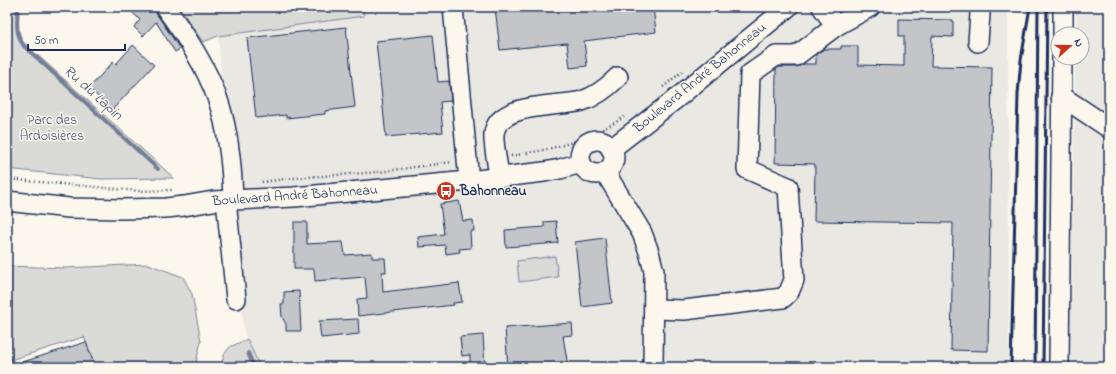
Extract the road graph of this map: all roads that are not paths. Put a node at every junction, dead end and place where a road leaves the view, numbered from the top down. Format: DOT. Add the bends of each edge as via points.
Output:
graph roads {
  1 [pos="166,7"];
  2 [pos="453,7"];
  3 [pos="788,7"];
  4 [pos="822,7"];
  5 [pos="870,7"];
  6 [pos="979,7"];
  7 [pos="1064,7"];
  8 [pos="836,26"];
  9 [pos="1063,26"];
  10 [pos="978,42"];
  11 [pos="1062,66"];
  12 [pos="618,77"];
  13 [pos="1061,96"];
  14 [pos="1109,128"];
  15 [pos="612,149"];
  16 [pos="582,163"];
  17 [pos="605,172"];
  18 [pos="499,177"];
  19 [pos="469,181"];
  20 [pos="230,200"];
  21 [pos="7,201"];
  22 [pos="236,299"];
  23 [pos="654,309"];
  24 [pos="653,367"];
  25 [pos="1059,367"];
  1 -- 20 [label="street" via="195,52 218,100 228,145"];
  2 -- 19 [label="street"];
  3 -- 15 [label="street, Boulevard André Bahonneau"];
  4 -- 8 [label="street"];
  5 -- 8 [label="street"];
  6 -- 10 [label="street"];
  7 -- 9 [label="street"];
  8 -- 23 [label="street" via="796,56 776,56 750,74 747,169 788,187 794,280 789,292 783,298 684,310"];
  11 -- 13 [label="street"];
  12 -- 18 [label="street" via="600,92 586,99 510,113 500,122 494,134"];
  13 -- 14 [label="street"];
  13 -- 25 [label="street"];
  15 -- 16 [label="street" via="601,141 589,143 581,153"];
  15 -- 17 [label="street" via="613,162"];
  16 -- 17 [label="street" via="592,174"];
  16 -- 18 [label="street, Boulevard André Bahonneau" via="549,171"];
  17 -- 23 [label="street" via="642,233 649,252 654,271"];
  18 -- 19 [label="street, Boulevard André Bahonneau"];
  19 -- 20 [label="street, Boulevard André Bahonneau"];
  20 -- 21 [label="street, Boulevard André Bahonneau" via="178,207 123,209 69,208"];
  20 -- 22 [label="street"];
  23 -- 24 [label="street"];
}
